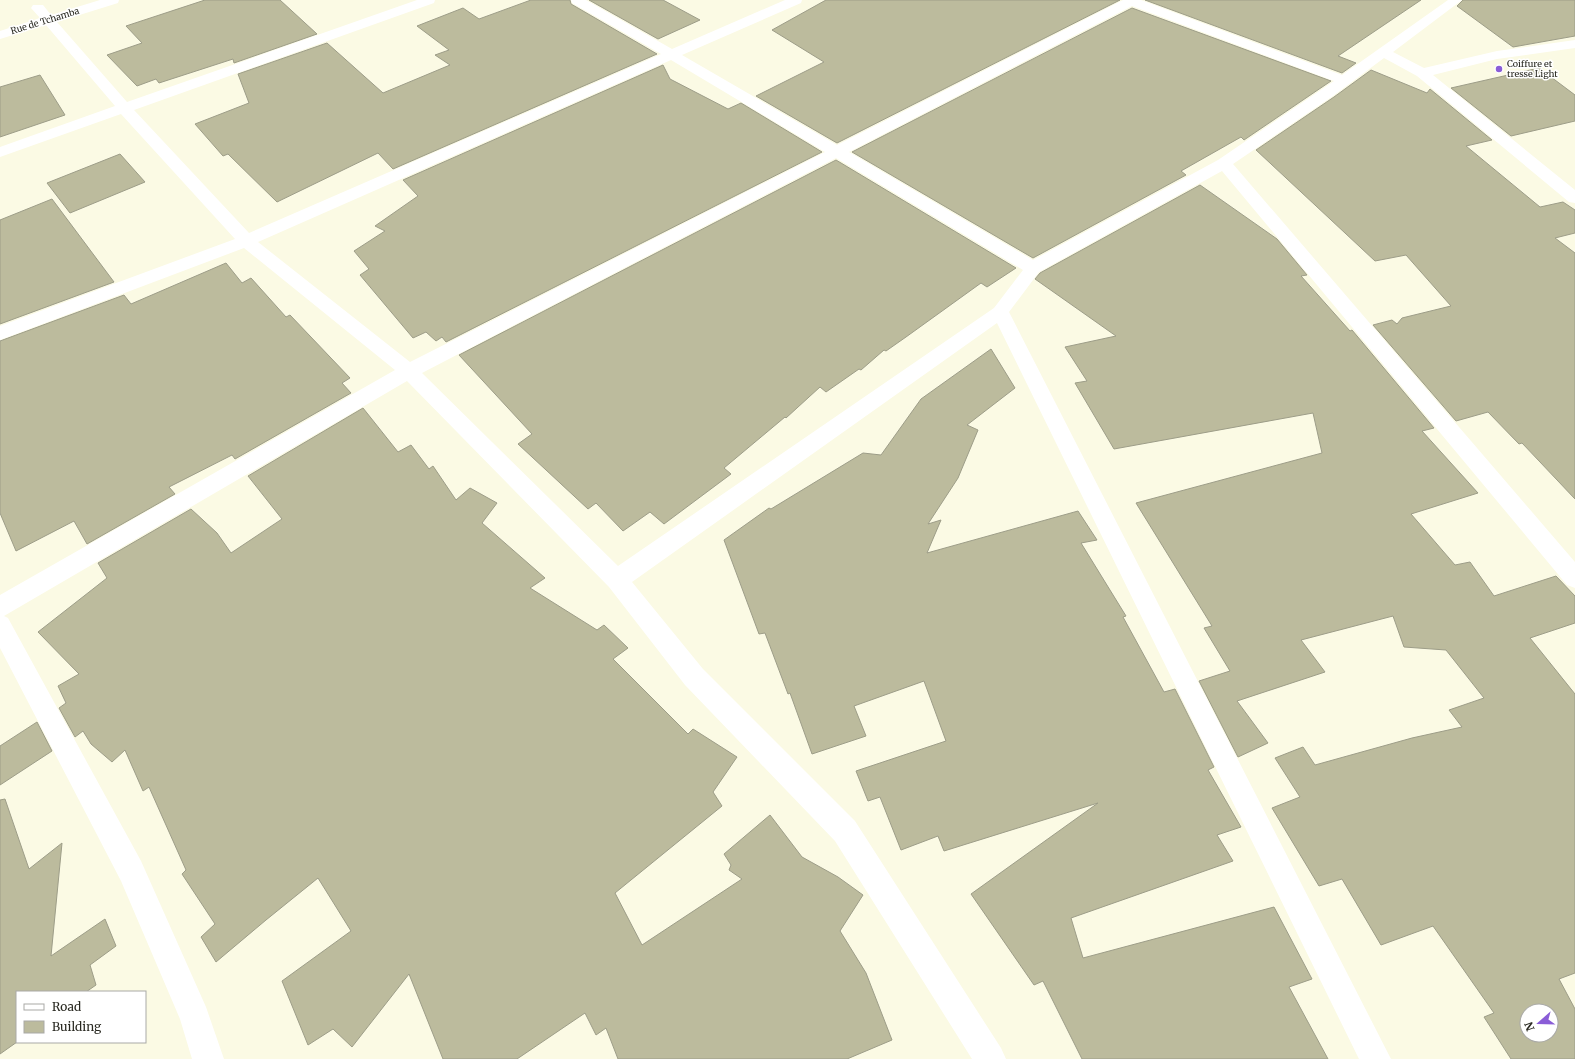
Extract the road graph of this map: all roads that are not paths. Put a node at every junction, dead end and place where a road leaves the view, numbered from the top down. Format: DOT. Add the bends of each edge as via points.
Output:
graph roads {
  1 [pos="113,0"];
  2 [pos="429,0"];
  3 [pos="577,0"];
  4 [pos="796,0"];
  5 [pos="1130,0"];
  6 [pos="1456,0"];
  7 [pos="40,11"];
  8 [pos="0,35"];
  9 [pos="1575,44"];
  10 [pos="1383,52"];
  11 [pos="671,54"];
  12 [pos="1422,73"];
  13 [pos="1344,80"];
  14 [pos="124,108"];
  15 [pos="0,152"];
  16 [pos="838,152"];
  17 [pos="1224,163"];
  18 [pos="1575,198"];
  19 [pos="246,241"];
  20 [pos="1033,268"];
  21 [pos="1000,312"];
  22 [pos="0,333"];
  23 [pos="409,371"];
  24 [pos="1575,578"];
  25 [pos="617,580"];
  26 [pos="0,607"];
  27 [pos="0,625"];
  28 [pos="208,1059"];
  29 [pos="990,1059"];
  30 [pos="1375,1059"];
  1 -- 7 [label="street, Rue de Tchamba"];
  2 -- 14 [label="street"];
  3 -- 11 [label="street"];
  4 -- 11 [label="street"];
  5 -- 13 [label="street"];
  5 -- 16 [label="street"];
  6 -- 10 [label="street"];
  7 -- 8 [label="street, Rue de Tchamba"];
  7 -- 14 [label="street"];
  9 -- 12 [label="street" via="1497,55"];
  10 -- 12 [label="street"];
  10 -- 13 [label="street"];
  11 -- 16 [label="street"];
  11 -- 19 [label="street"];
  12 -- 18 [label="street"];
  13 -- 17 [label="street"];
  14 -- 15 [label="street"];
  14 -- 19 [label="street"];
  16 -- 20 [label="street"];
  16 -- 23 [label="street"];
  17 -- 20 [label="street"];
  17 -- 24 [label="street"];
  19 -- 22 [label="street"];
  19 -- 23 [label="street"];
  20 -- 21 [label="street"];
  21 -- 25 [label="street"];
  21 -- 30 [label="street"];
  23 -- 25 [label="street"];
  23 -- 26 [label="street"];
  25 -- 29 [label="street" via="694,677 845,831"];
  27 -- 28 [label="street" via="131,871 195,1018"];
}
